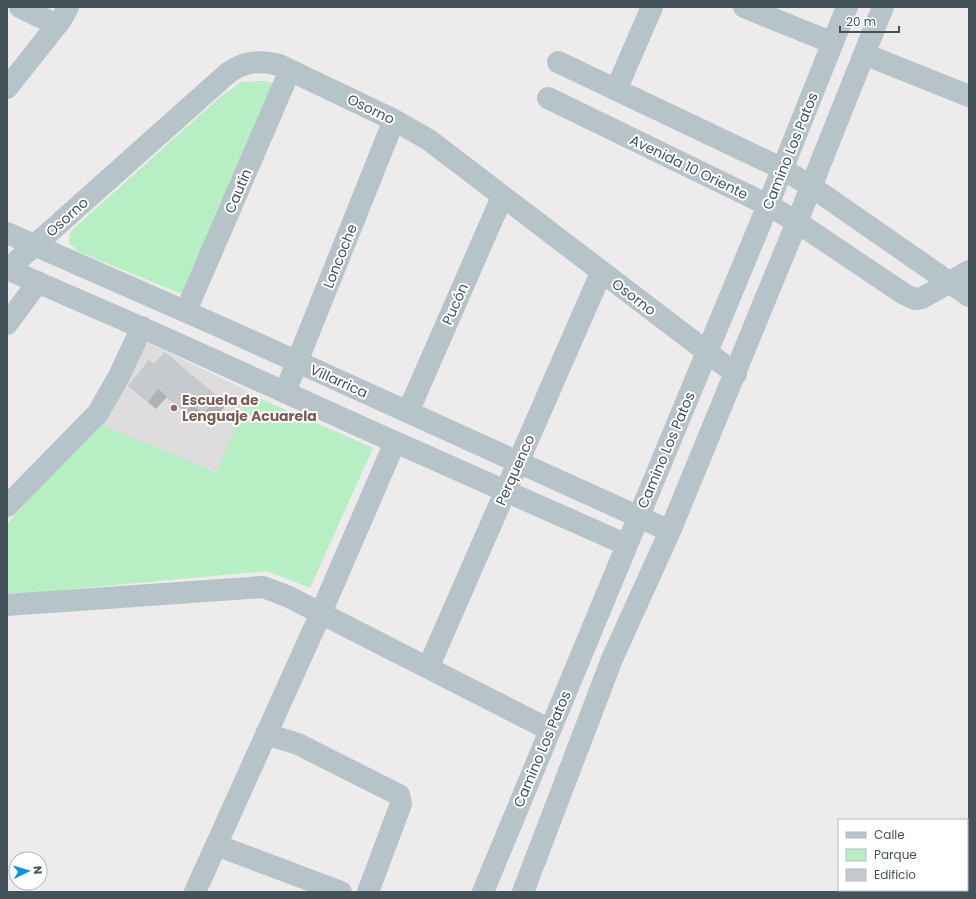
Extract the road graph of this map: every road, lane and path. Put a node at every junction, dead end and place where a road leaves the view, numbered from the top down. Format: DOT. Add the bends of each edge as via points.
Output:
graph roads {
  1 [pos="20,7"];
  2 [pos="652,7"];
  3 [pos="744,7"];
  4 [pos="847,7"];
  5 [pos="883,7"];
  6 [pos="62,16"];
  7 [pos="833,43"];
  8 [pos="864,54"];
  9 [pos="558,62"];
  10 [pos="290,70"];
  11 [pos="7,88"];
  12 [pos="616,90"];
  13 [pos="969,96"];
  14 [pos="548,98"];
  15 [pos="394,120"];
  16 [pos="783,169"];
  17 [pos="812,187"];
  18 [pos="502,197"];
  19 [pos="768,206"];
  20 [pos="798,222"];
  21 [pos="7,233"];
  22 [pos="36,245"];
  23 [pos="7,269"];
  24 [pos="602,272"];
  25 [pos="969,272"];
  26 [pos="949,281"];
  27 [pos="38,282"];
  28 [pos="969,296"];
  29 [pos="186,311"];
  30 [pos="7,324"];
  31 [pos="142,327"];
  32 [pos="707,353"];
  33 [pos="298,362"];
  34 [pos="736,374"];
  35 [pos="285,392"];
  36 [pos="408,412"];
  37 [pos="395,442"];
  38 [pos="518,462"];
  39 [pos="506,491"];
  40 [pos="7,506"];
  41 [pos="638,517"];
  42 [pos="670,531"];
  43 [pos="627,545"];
  44 [pos="7,605"];
  45 [pos="321,613"];
  46 [pos="428,668"];
  47 [pos="550,730"];
  48 [pos="266,734"];
  49 [pos="216,845"];
  50 [pos="195,892"];
  51 [pos="340,892"];
  52 [pos="368,892"];
  53 [pos="483,892"];
  54 [pos="523,892"];
  1 -- 6 [label="street"];
  2 -- 12 [label="street"];
  3 -- 7 [label="street"];
  4 -- 7 [label="street, Camino Los Patos"];
  5 -- 8 [label="street"];
  6 -- 11 [label="street"];
  7 -- 16 [label="street, Camino Los Patos"];
  8 -- 13 [label="street"];
  8 -- 17 [label="street"];
  9 -- 12 [label="street"];
  10 -- 15 [label="street, Osorno"];
  10 -- 22 [label="street, Osorno" via="257,61 242,65 228,73"];
  10 -- 29 [label="street, Cautín"];
  12 -- 16 [label="street"];
  14 -- 19 [label="street, Avenida 10 Oriente"];
  15 -- 18 [label="street, Osorno" via="428,140"];
  15 -- 33 [label="street, Loncoche"];
  16 -- 17 [label="street"];
  16 -- 19 [label="street, Camino Los Patos"];
  17 -- 20 [label="street"];
  17 -- 26 [label="street"];
  18 -- 24 [label="street, Osorno"];
  18 -- 36 [label="street, Pucón"];
  19 -- 20 [label="street, Avenida 10 Oriente"];
  19 -- 32 [label="street, Camino Los Patos"];
  20 -- 26 [label="street, Avenida 10 Oriente" via="915,299 922,298"];
  20 -- 34 [label="street"];
  21 -- 22 [label="street, Villarrica"];
  22 -- 23 [label="street, Osorno"];
  22 -- 29 [label="street, Villarrica"];
  23 -- 27 [label="street"];
  24 -- 32 [label="street, Osorno"];
  24 -- 38 [label="street, Perquenco"];
  25 -- 26 [label="street"];
  26 -- 28 [label="street"];
  27 -- 30 [label="street"];
  27 -- 31 [label="street"];
  29 -- 33 [label="street, Villarrica"];
  31 -- 35 [label="street"];
  31 -- 40 [label="street" via="98,413"];
  32 -- 34 [label="street, Osorno"];
  32 -- 41 [label="street, Camino Los Patos"];
  33 -- 35 [label="street, Loncoche"];
  33 -- 36 [label="street, Villarrica"];
  34 -- 42 [label="street"];
  35 -- 37 [label="street"];
  36 -- 38 [label="street, Villarrica"];
  37 -- 39 [label="street"];
  37 -- 45 [label="street"];
  38 -- 39 [label="street, Perquenco"];
  38 -- 41 [label="street, Villarrica"];
  39 -- 43 [label="street"];
  39 -- 46 [label="street, Perquenco"];
  41 -- 42 [label="street, Villarrica"];
  41 -- 43 [label="street, Camino Los Patos"];
  42 -- 54 [label="street" via="612,659"];
  43 -- 47 [label="street, Camino Los Patos"];
  44 -- 45 [label="street" via="263,587"];
  45 -- 46 [label="street"];
  45 -- 48 [label="street"];
  46 -- 47 [label="street"];
  47 -- 53 [label="street, Camino Los Patos"];
  48 -- 49 [label="street"];
  48 -- 52 [label="street" via="298,744 399,795 401,804"];
  49 -- 50 [label="street"];
  49 -- 51 [label="street"];
}
